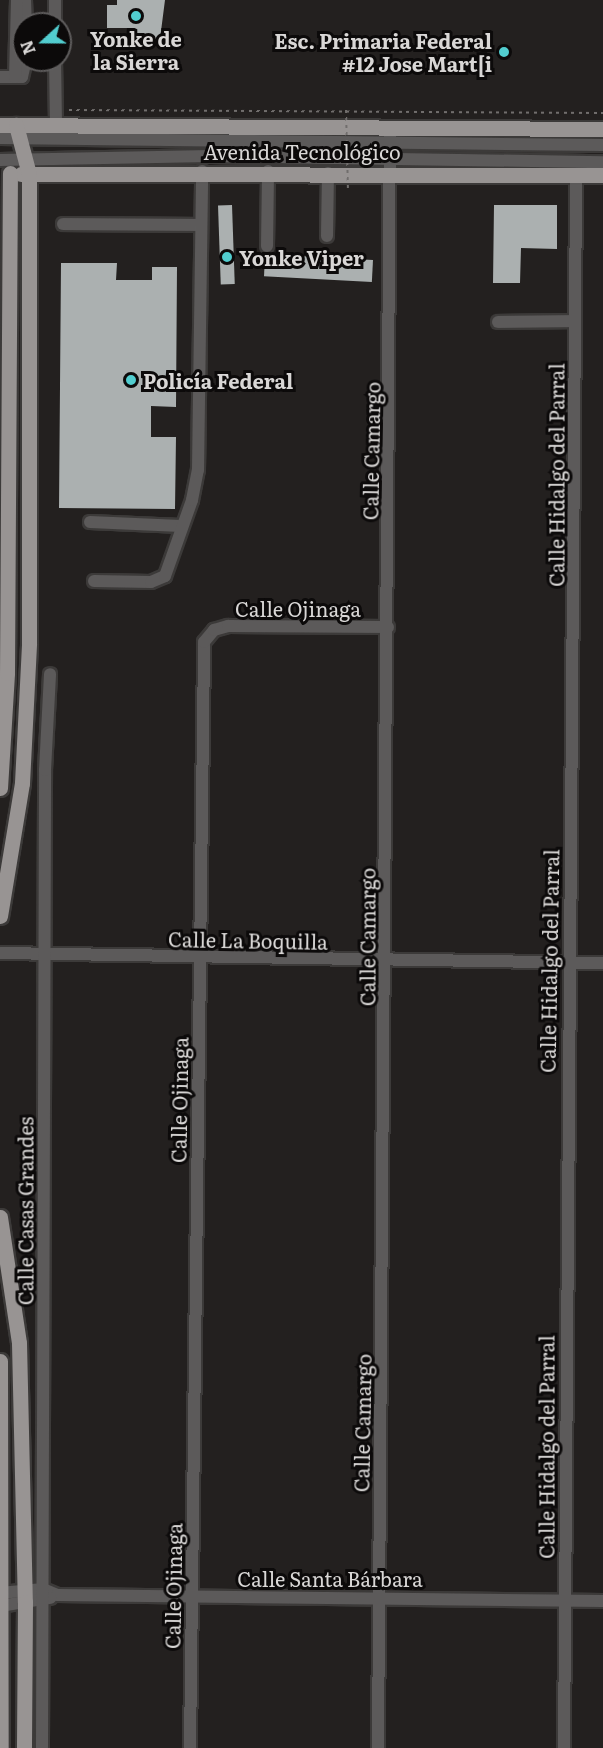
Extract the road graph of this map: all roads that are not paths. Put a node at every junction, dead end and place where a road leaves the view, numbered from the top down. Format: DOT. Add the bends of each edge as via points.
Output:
graph roads {
  1 [pos="16,0"];
  2 [pos="24,72"];
  3 [pos="55,72"];
  4 [pos="0,77"];
  5 [pos="15,77"];
  6 [pos="55,118"];
  7 [pos="0,125"];
  8 [pos="603,129"];
  9 [pos="19,132"];
  10 [pos="390,134"];
  11 [pos="0,138"];
  12 [pos="603,145"];
  13 [pos="0,160"];
  14 [pos="603,162"];
  15 [pos="391,165"];
  16 [pos="29,167"];
  17 [pos="202,171"];
  18 [pos="268,171"];
  19 [pos="5,173"];
  20 [pos="328,173"];
  21 [pos="576,175"];
  22 [pos="603,175"];
  23 [pos="63,224"];
  24 [pos="200,225"];
  25 [pos="327,236"];
  26 [pos="267,246"];
  27 [pos="575,321"];
  28 [pos="498,322"];
  29 [pos="90,522"];
  30 [pos="181,526"];
  31 [pos="94,581"];
  32 [pos="388,627"];
  33 [pos="50,674"];
  34 [pos="0,789"];
  35 [pos="0,916"];
  36 [pos="0,954"];
  37 [pos="48,957"];
  38 [pos="200,959"];
  39 [pos="387,961"];
  40 [pos="568,963"];
  41 [pos="603,963"];
  42 [pos="0,1217"];
  43 [pos="0,1361"];
  44 [pos="43,1595"];
  45 [pos="25,1596"];
  46 [pos="192,1597"];
  47 [pos="379,1597"];
  48 [pos="1,1599"];
  49 [pos="565,1600"];
  50 [pos="603,1601"];
  51 [pos="1,1748"];
  52 [pos="24,1748"];
  53 [pos="42,1748"];
  54 [pos="190,1748"];
  55 [pos="378,1748"];
  56 [pos="564,1748"];
  1 -- 5 [label="street"];
  2 -- 5 [label="street"];
  3 -- 6 [label="street"];
  4 -- 5 [label="street"];
  6 -- 9 [label="main road, Avenida Tecnológico"];
  6 -- 10 [label="main road, Avenida Tecnológico"];
  7 -- 9 [label="main road, Avenida Tecnológico"];
  8 -- 10 [label="main road, Avenida Tecnológico"];
  9 -- 10 [label="street"];
  9 -- 11 [label="street"];
  9 -- 16 [label="main road"];
  10 -- 12 [label="street"];
  10 -- 15 [label="street, Calle Camargo"];
  13 -- 16 [label="street"];
  14 -- 15 [label="street"];
  15 -- 16 [label="street"];
  15 -- 20 [label="main road, Avenida Tecnológico"];
  15 -- 21 [label="main road, Avenida Tecnológico"];
  15 -- 32 [label="street, Calle Camargo"];
  16 -- 17 [label="main road, Avenida Tecnológico"];
  16 -- 19 [label="main road, Avenida Tecnológico"];
  16 -- 35 [label="main road" via="27,731"];
  17 -- 18 [label="main road, Avenida Tecnológico"];
  17 -- 24 [label="street"];
  18 -- 20 [label="main road, Avenida Tecnológico"];
  18 -- 26 [label="street"];
  19 -- 34 [label="main road" via="8,673"];
  20 -- 25 [label="street"];
  21 -- 22 [label="main road, Avenida Tecnológico"];
  21 -- 27 [label="street, Calle Hidalgo del Parral"];
  23 -- 24 [label="street"];
  24 -- 30 [label="street" via="198,470"];
  27 -- 28 [label="street"];
  27 -- 40 [label="street, Calle Hidalgo del Parral"];
  29 -- 30 [label="street"];
  30 -- 31 [label="street" via="170,567 159,580"];
  32 -- 38 [label="street, Calle Ojinaga" via="228,626 206,638"];
  32 -- 39 [label="street, Calle Camargo"];
  33 -- 37 [label="street, Calle Casas Grandes" via="45,770"];
  36 -- 37 [label="street, Calle La Boquilla"];
  37 -- 38 [label="street, Calle La Boquilla"];
  37 -- 44 [label="street, Calle Casas Grandes"];
  38 -- 39 [label="street, Calle La Boquilla"];
  38 -- 46 [label="street, Calle Ojinaga"];
  39 -- 40 [label="street, Calle La Boquilla"];
  39 -- 47 [label="street, Calle Camargo"];
  40 -- 41 [label="street, Calle La Boquilla"];
  40 -- 49 [label="street, Calle Hidalgo del Parral"];
  42 -- 45 [label="main road" via="19,1343"];
  43 -- 48 [label="main road"];
  44 -- 45 [label="street, Calle Santa Bárbara"];
  44 -- 46 [label="street, Calle Santa Bárbara"];
  44 -- 53 [label="street, Calle Casas Grandes"];
  45 -- 48 [label="street, Calle Santa Bárbara"];
  45 -- 52 [label="main road"];
  46 -- 47 [label="street, Calle Santa Bárbara"];
  46 -- 54 [label="street, Calle Ojinaga"];
  47 -- 49 [label="street, Calle Santa Bárbara"];
  47 -- 55 [label="street, Calle Camargo"];
  48 -- 51 [label="main road"];
  49 -- 50 [label="street, Calle Santa Bárbara"];
  49 -- 56 [label="street, Calle Hidalgo del Parral"];
}
